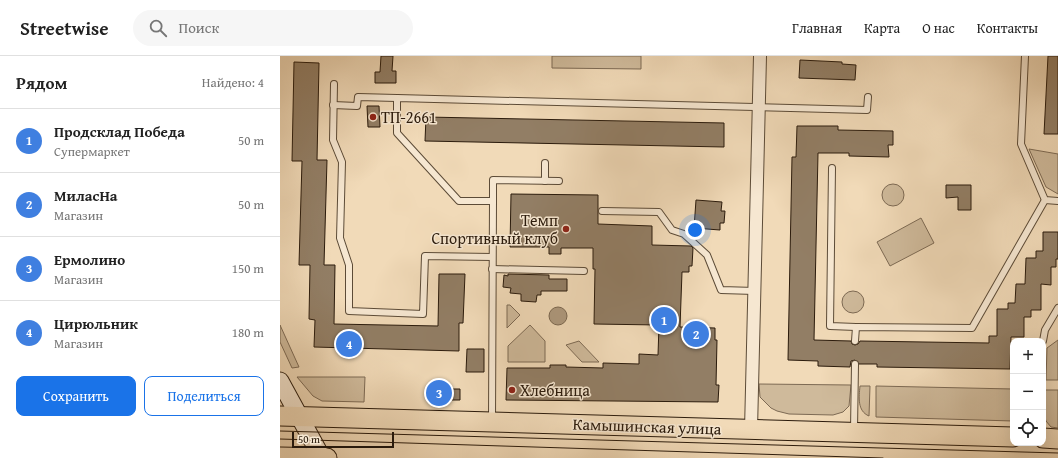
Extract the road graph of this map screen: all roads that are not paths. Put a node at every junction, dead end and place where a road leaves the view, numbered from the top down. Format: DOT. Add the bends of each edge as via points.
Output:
graph roads {
  1 [pos="760,56"];
  2 [pos="1026,56"];
  3 [pos="334,84"];
  4 [pos="868,97"];
  5 [pos="397,98"];
  6 [pos="334,105"];
  7 [pos="759,106"];
  8 [pos="545,163"];
  9 [pos="832,168"];
  10 [pos="545,181"];
  11 [pos="559,181"];
  12 [pos="1045,200"];
  13 [pos="493,201"];
  14 [pos="1058,201"];
  15 [pos="602,211"];
  16 [pos="492,258"];
  17 [pos="492,270"];
  18 [pos="584,271"];
  19 [pos="755,291"];
  20 [pos="1058,308"];
  21 [pos="856,327"];
  22 [pos="1044,338"];
  23 [pos="855,341"];
  24 [pos="855,364"];
  25 [pos="280,381"];
  26 [pos="280,416"];
  27 [pos="300,417"];
  28 [pos="492,422"];
  29 [pos="752,430"];
  30 [pos="853,433"];
  31 [pos="1010,437"];
  32 [pos="1046,438"];
  33 [pos="1058,439"];
  34 [pos="280,457"];
  35 [pos="322,458"];
  36 [pos="327,458"];
  1 -- 7 [label="street"];
  2 -- 12 [label="lane" via="1021,144"];
  3 -- 6 [label="lane"];
  4 -- 7 [label="lane" via="867,110"];
  5 -- 6 [label="lane" via="358,97 358,106"];
  5 -- 7 [label="lane"];
  5 -- 13 [label="lane" via="397,133 421,161 459,201"];
  6 -- 16 [label="lane" via="334,140 342,162 340,238 349,265 349,311 423,314 425,256"];
  7 -- 19 [label="street"];
  8 -- 10 [label="lane"];
  9 -- 21 [label="lane" via="830,326"];
  10 -- 11 [label="lane"];
  10 -- 13 [label="lane" via="493,180"];
  12 -- 14 [label="lane"];
  12 -- 21 [label="lane" via="972,328"];
  13 -- 16 [label="lane"];
  15 -- 19 [label="lane" via="659,212 672,230 684,234 707,255 721,290"];
  16 -- 17 [label="lane"];
  17 -- 18 [label="lane"];
  17 -- 28 [label="lane"];
  19 -- 29 [label="street"];
  20 -- 22 [label="lane" via="1045,330"];
  21 -- 23 [label="lane"];
  24 -- 30 [label="lane"];
  25 -- 27 [label="street"];
  26 -- 27 [label="main road, Камышинская улица"];
  27 -- 28 [label="main road, Камышинская улица"];
  27 -- 35 [label="street"];
  28 -- 29 [label="main road, Камышинская улица"];
  29 -- 30 [label="main road, Камышинская улица"];
  30 -- 31 [label="main road, Камышинская улица"];
  32 -- 33 [label="main road"];
  34 -- 35 [label="main road"];
  35 -- 36 [label="main road"];
}
